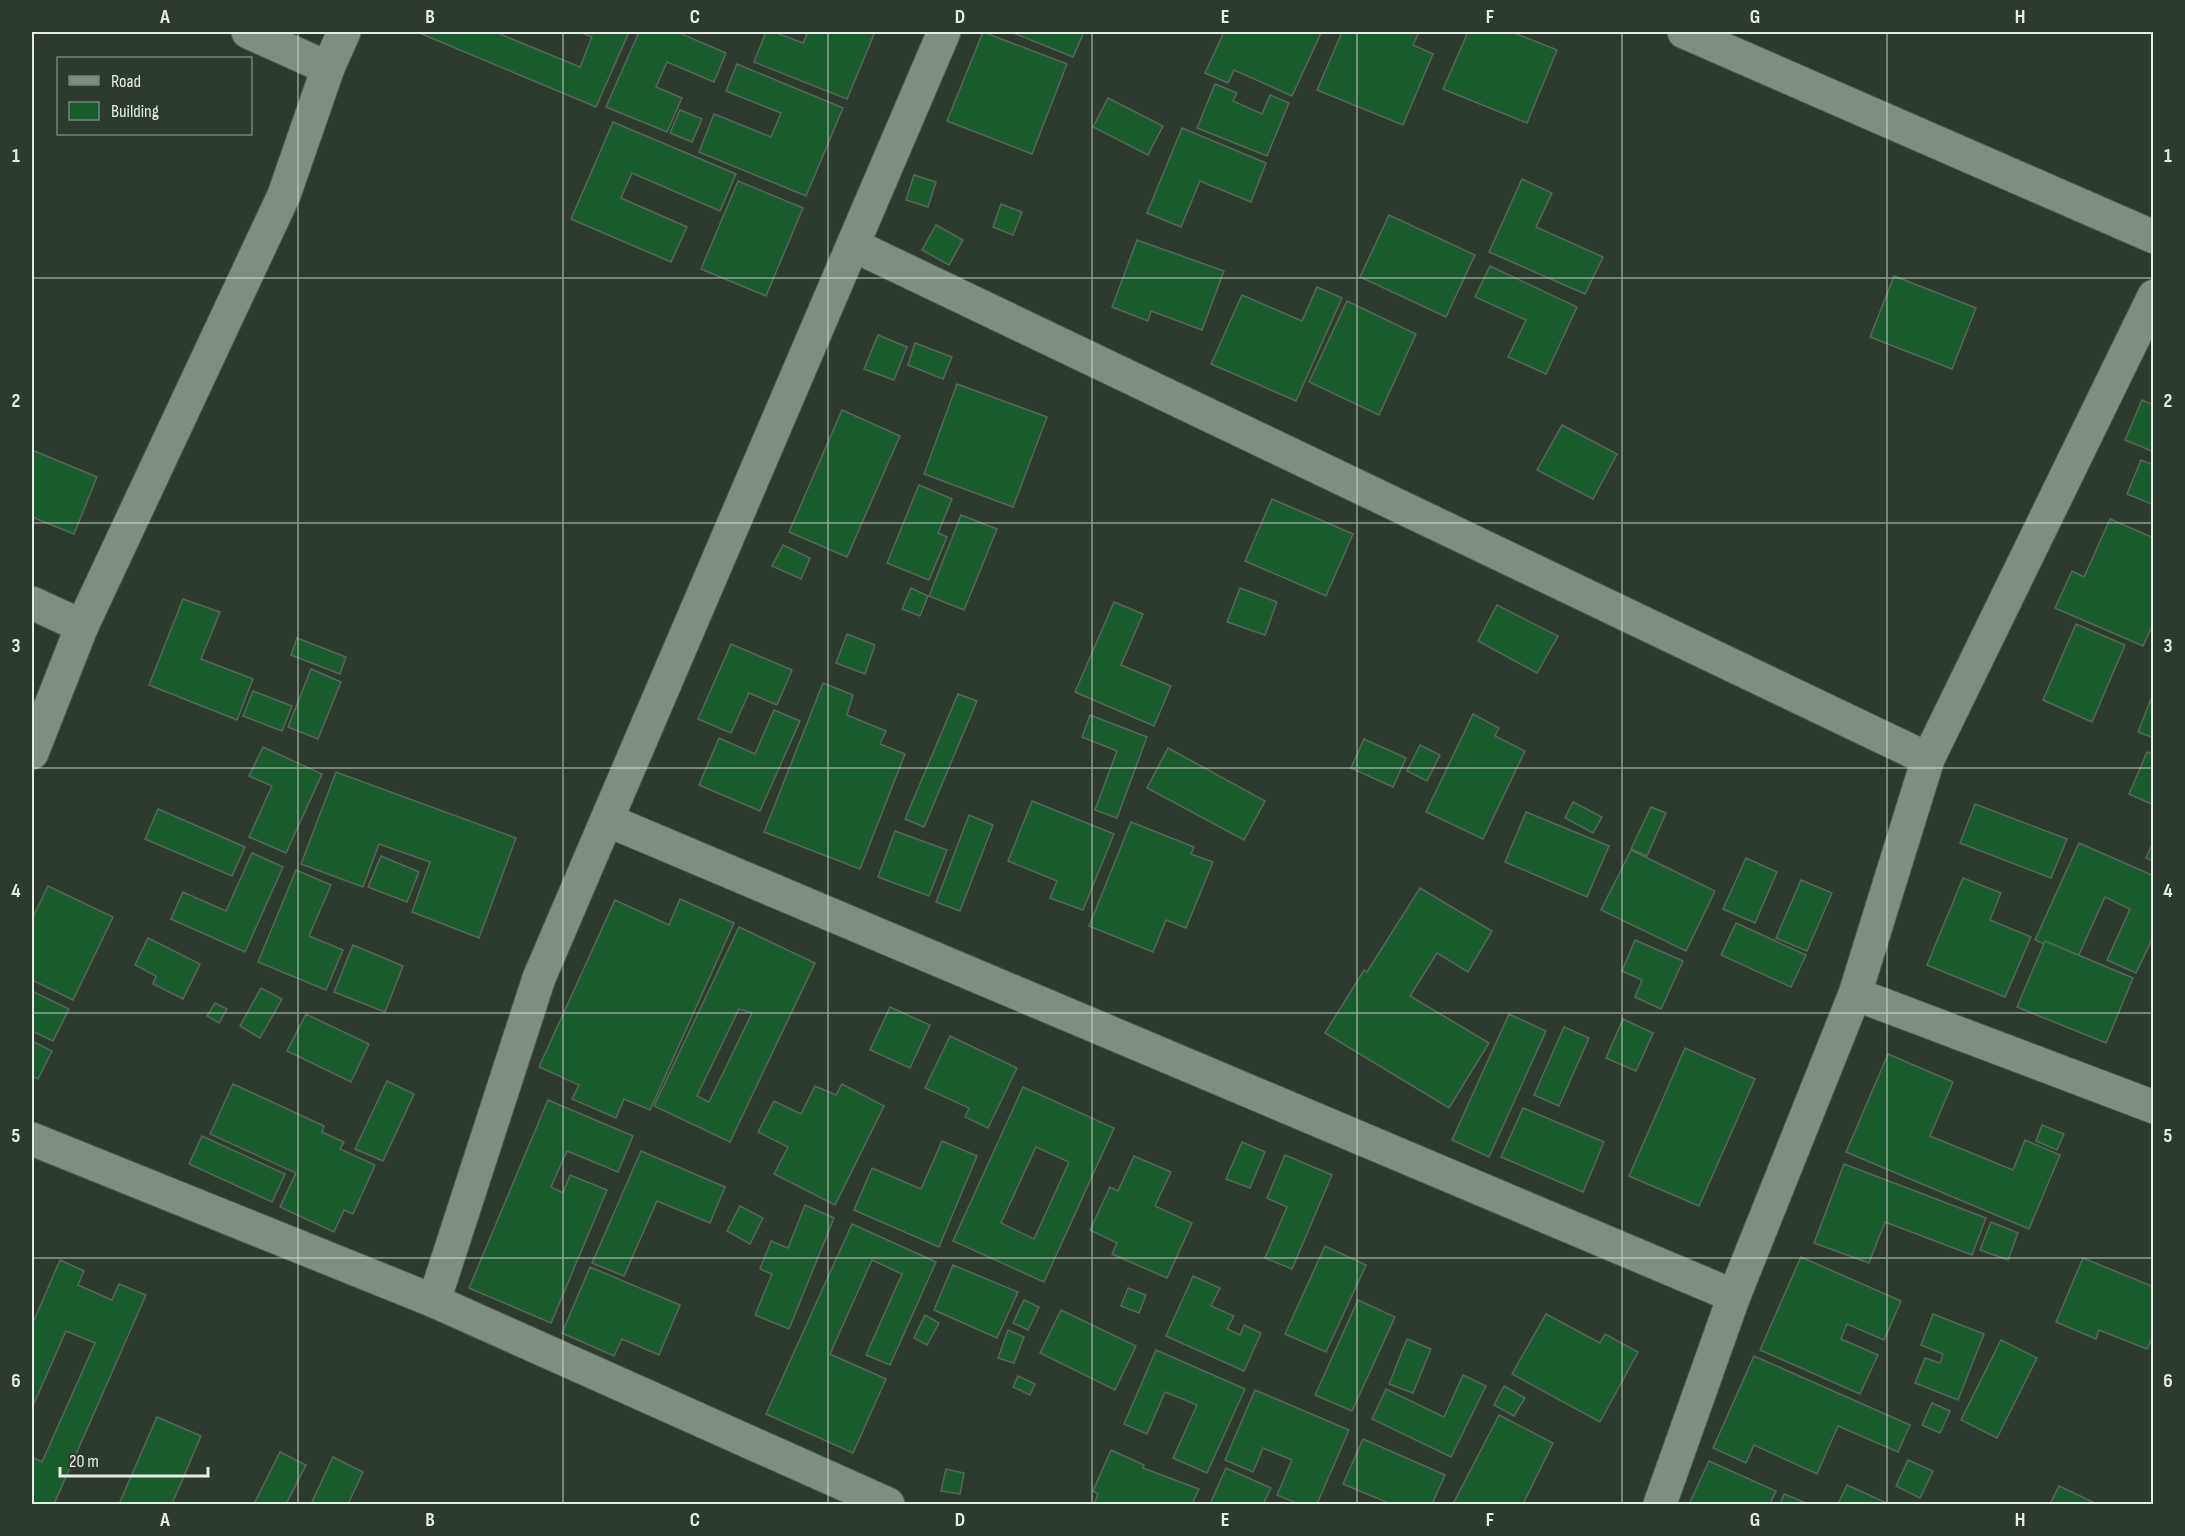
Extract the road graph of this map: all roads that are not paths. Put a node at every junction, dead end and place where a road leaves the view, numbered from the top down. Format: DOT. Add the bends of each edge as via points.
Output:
graph roads {
  1 [pos="248,32"];
  2 [pos="344,32"];
  3 [pos="944,32"];
  4 [pos="1684,32"];
  5 [pos="328,68"];
  6 [pos="2154,237"];
  7 [pos="852,245"];
  8 [pos="2154,296"];
  9 [pos="32,603"];
  10 [pos="82,626"];
  11 [pos="32,753"];
  12 [pos="1928,759"];
  13 [pos="607,820"];
  14 [pos="1855,994"];
  15 [pos="2154,1107"];
  16 [pos="32,1139"];
  17 [pos="1734,1296"];
  18 [pos="434,1301"];
  19 [pos="888,1504"];
  20 [pos="1660,1504"];
  1 -- 5 [label="street"];
  2 -- 5 [label="street"];
  3 -- 7 [label="street"];
  4 -- 6 [label="street"];
  5 -- 10 [label="street" via="284,195"];
  7 -- 12 [label="street"];
  7 -- 13 [label="street"];
  8 -- 12 [label="street"];
  9 -- 10 [label="street"];
  10 -- 11 [label="street"];
  12 -- 14 [label="street"];
  13 -- 17 [label="street"];
  13 -- 18 [label="street" via="539,978"];
  14 -- 15 [label="street"];
  14 -- 17 [label="street"];
  16 -- 18 [label="street"];
  17 -- 20 [label="street"];
  18 -- 19 [label="street"];
}
